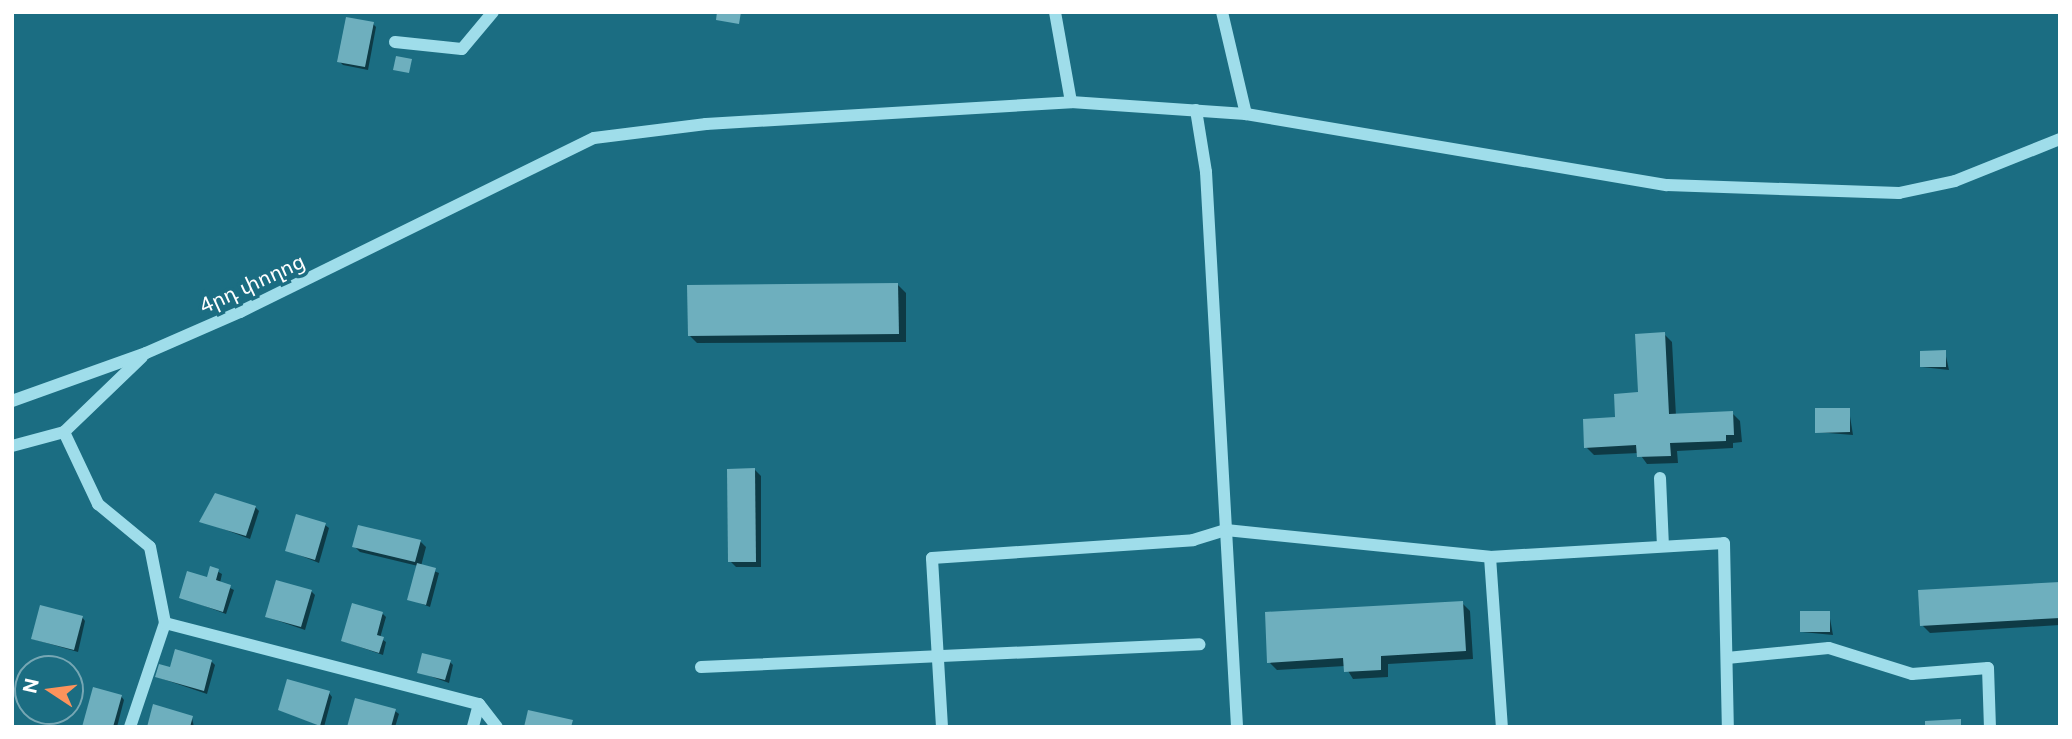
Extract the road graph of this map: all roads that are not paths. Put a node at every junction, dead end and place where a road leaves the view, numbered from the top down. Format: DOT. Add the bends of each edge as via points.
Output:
graph roads {
  1 [pos="493,12"];
  2 [pos="1055,12"];
  3 [pos="1222,12"];
  4 [pos="395,42"];
  5 [pos="1071,102"];
  6 [pos="1196,110"];
  7 [pos="1246,114"];
  8 [pos="2060,139"];
  9 [pos="146,353"];
  10 [pos="12,401"];
  11 [pos="64,432"];
  12 [pos="12,446"];
  13 [pos="1660,478"];
  14 [pos="1226,530"];
  15 [pos="1663,546"];
  16 [pos="1490,557"];
  17 [pos="165,623"];
  18 [pos="1199,645"];
  19 [pos="937,656"];
  20 [pos="1727,658"];
  21 [pos="701,667"];
  22 [pos="479,704"];
  23 [pos="130,727"];
  24 [pos="473,727"];
  25 [pos="497,727"];
  26 [pos="942,727"];
  27 [pos="1237,727"];
  28 [pos="1502,727"];
  29 [pos="1728,727"];
  30 [pos="1990,727"];
  1 -- 4 [label="street" via="461,49"];
  2 -- 5 [label="street"];
  3 -- 7 [label="street"];
  5 -- 6 [label="street, 4րդ փողոց"];
  5 -- 9 [label="street, 4րդ փողոց" via="706,124 594,138"];
  6 -- 7 [label="street, 4րդ փողոց"];
  6 -- 14 [label="street" via="1206,172"];
  7 -- 8 [label="street, 4րդ փողոց" via="1667,185 1886,193 1955,181"];
  9 -- 10 [label="street, 4րդ փողոց"];
  9 -- 11 [label="street"];
  11 -- 12 [label="street"];
  11 -- 17 [label="street" via="98,504 150,547"];
  13 -- 15 [label="street"];
  14 -- 16 [label="street"];
  14 -- 19 [label="street" via="1193,540 932,558"];
  14 -- 27 [label="street"];
  15 -- 16 [label="street"];
  15 -- 20 [label="street" via="1724,543"];
  16 -- 28 [label="street"];
  17 -- 22 [label="street"];
  17 -- 23 [label="street"];
  18 -- 19 [label="street"];
  19 -- 21 [label="street"];
  19 -- 26 [label="street"];
  20 -- 29 [label="street"];
  20 -- 30 [label="street" via="1829,648 1912,674 1987,668"];
  22 -- 24 [label="street"];
  22 -- 25 [label="street"];
}
